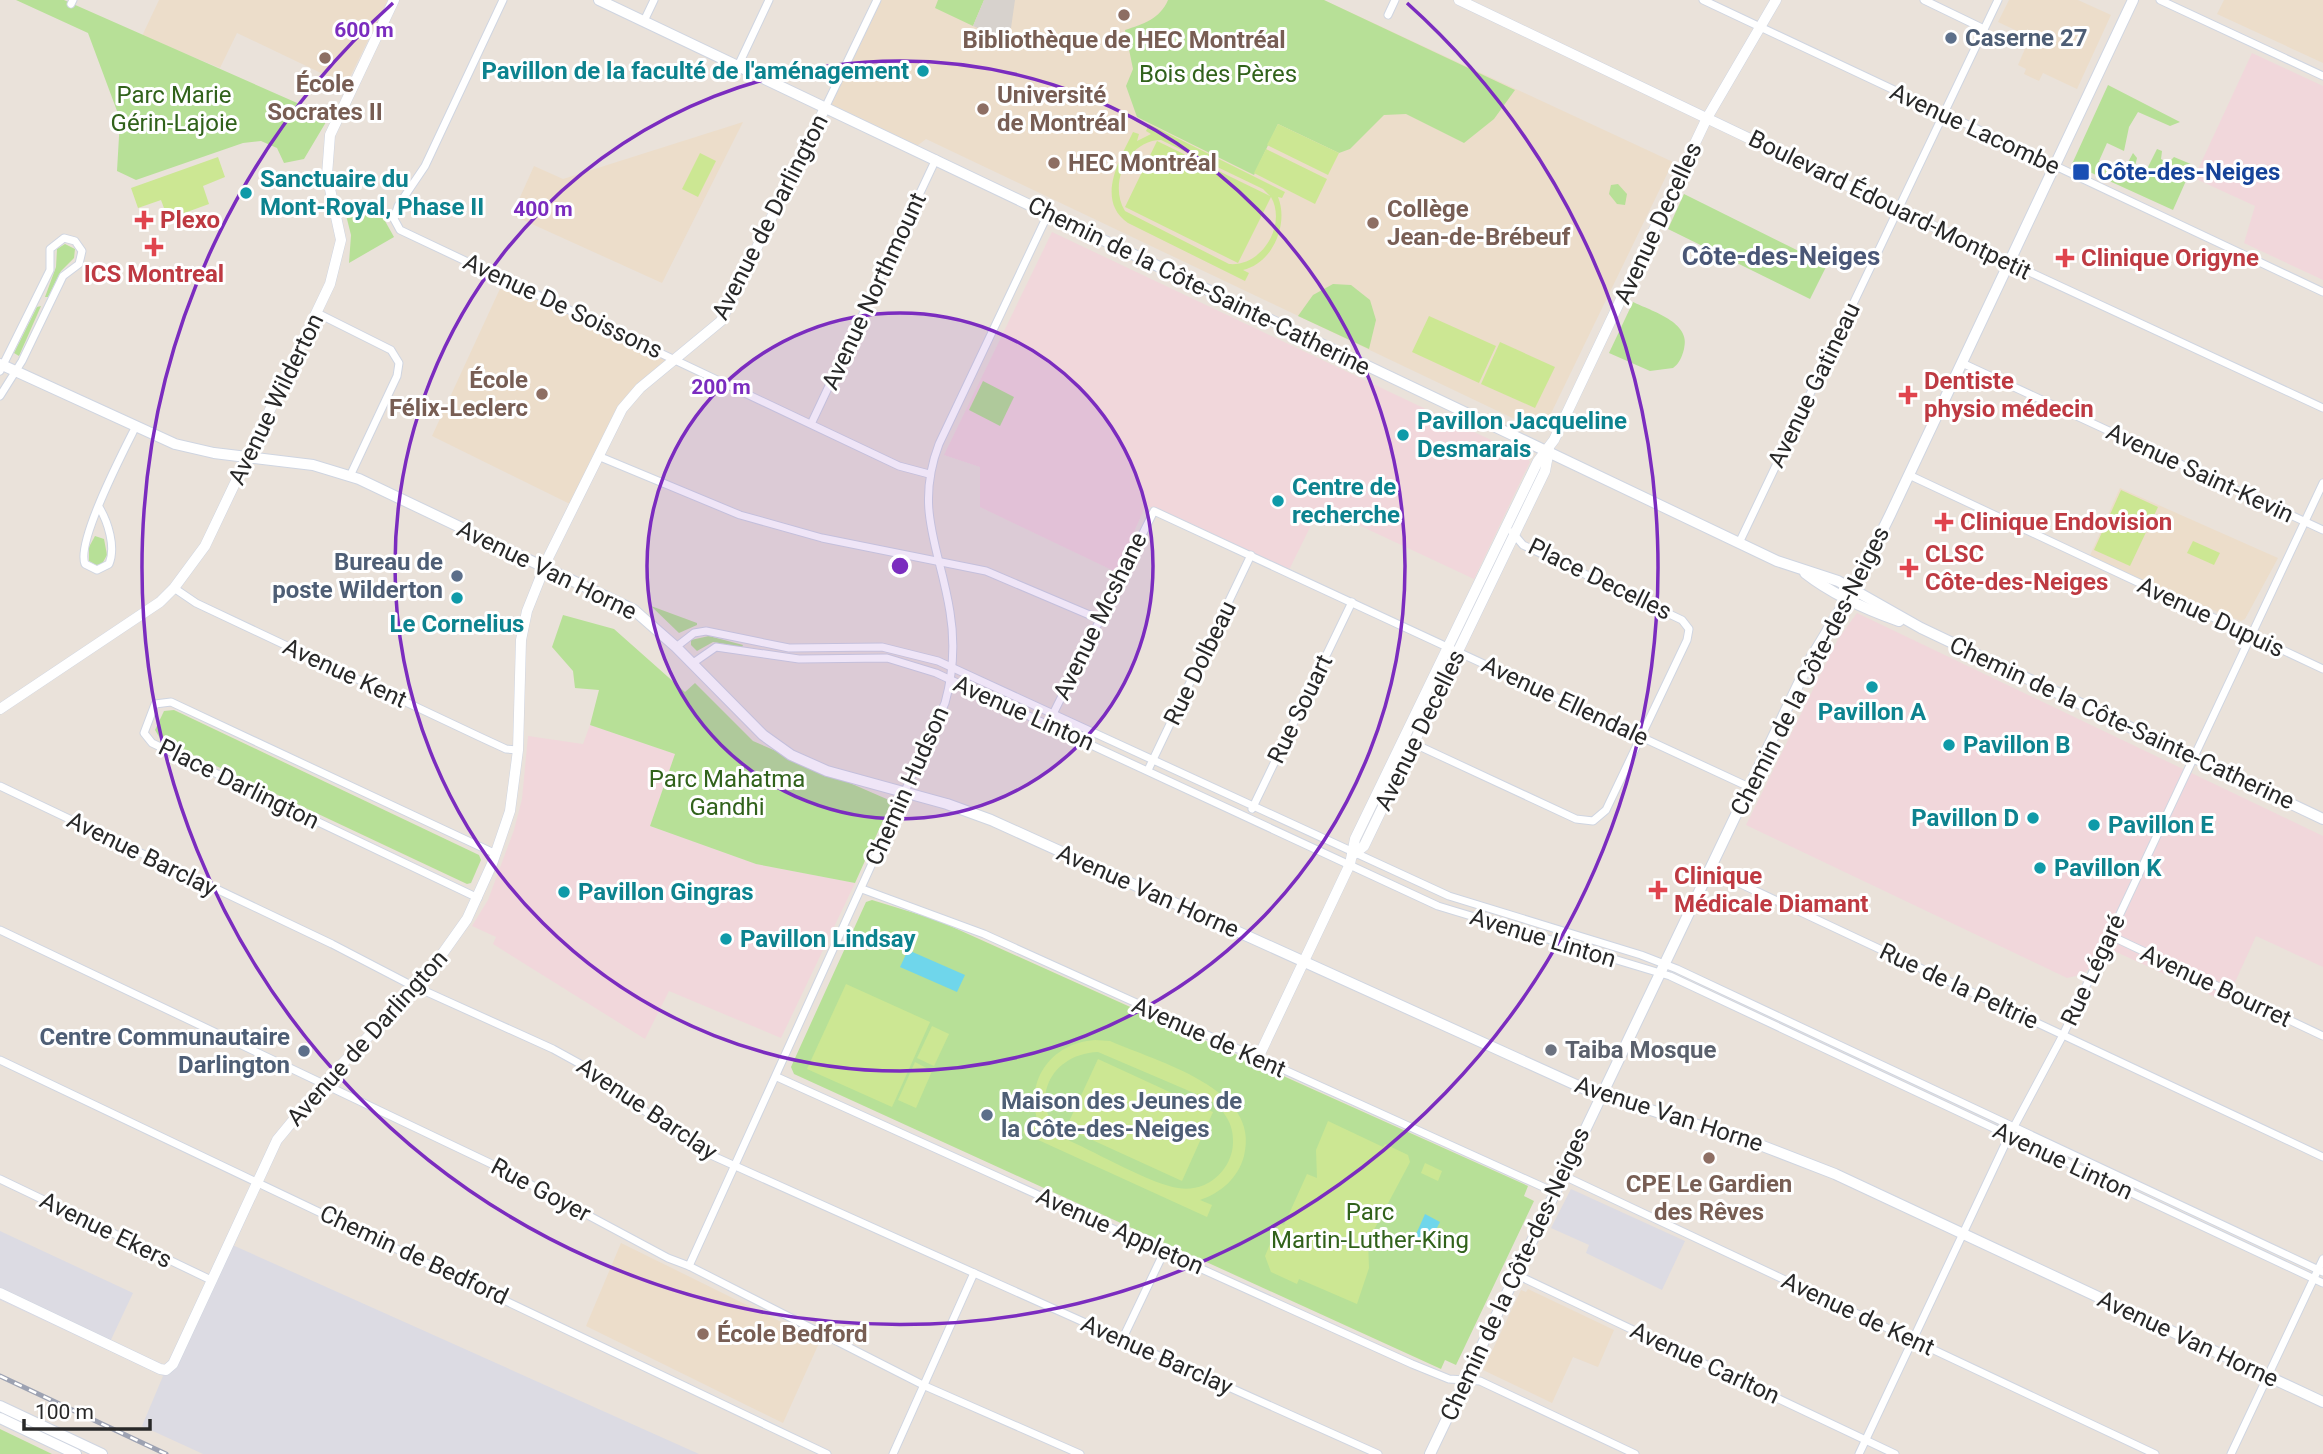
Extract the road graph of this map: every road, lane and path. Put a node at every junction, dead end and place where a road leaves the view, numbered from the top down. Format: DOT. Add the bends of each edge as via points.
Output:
graph roads {
  1 [pos="394,0"];
  2 [pos="503,0"];
  3 [pos="599,0"];
  4 [pos="654,0"];
  5 [pos="769,0"];
  6 [pos="877,0"];
  7 [pos="1395,0"];
  8 [pos="1459,0"];
  9 [pos="1703,0"];
  10 [pos="1776,0"];
  11 [pos="1924,0"];
  12 [pos="1998,0"];
  13 [pos="2133,0"];
  14 [pos="2160,0"];
  15 [pos="1388,15"];
  16 [pos="644,21"];
  17 [pos="1760,27"];
  18 [pos="1984,29"];
  19 [pos="738,66"];
  20 [pos="2323,76"];
  21 [pos="825,108"];
  22 [pos="1944,115"];
  23 [pos="1707,118"];
  24 [pos="936,159"];
  25 [pos="2054,167"];
  26 [pos="1899,209"];
  27 [pos="1048,214"];
  28 [pos="2010,262"];
  29 [pos="2323,292"];
  30 [pos="317,313"];
  31 [pos="676,359"];
  32 [pos="1962,363"];
  33 [pos="1,367"];
  34 [pos="15,370"];
  35 [pos="0,396"];
  36 [pos="2323,408"];
  37 [pos="812,422"];
  38 [pos="135,428"];
  39 [pos="1549,450"];
  40 [pos="250,455"];
  41 [pos="598,456"];
  42 [pos="929,474"];
  43 [pos="1909,475"];
  44 [pos="350,476"];
  45 [pos="2323,483"];
  46 [pos="99,507"];
  47 [pos="1154,511"];
  48 [pos="2304,522"];
  49 [pos="2323,530"];
  50 [pos="1511,531"];
  51 [pos="1739,542"];
  52 [pos="1251,555"];
  53 [pos="938,561"];
  54 [pos="545,568"];
  55 [pos="174,588"];
  56 [pos="1850,594"];
  57 [pos="1352,602"];
  58 [pos="1099,619"];
  59 [pos="2250,635"];
  60 [pos="751,642"];
  61 [pos="676,647"];
  62 [pos="1454,649"];
  63 [pos="748,653"];
  64 [pos="693,663"];
  65 [pos="951,667"];
  66 [pos="2323,669"];
  67 [pos="950,679"];
  68 [pos="0,709"];
  69 [pos="1053,714"];
  70 [pos="1048,723"];
  71 [pos="1641,737"];
  72 [pos="1409,741"];
  73 [pos="518,750"];
  74 [pos="2193,757"];
  75 [pos="1153,759"];
  76 [pos="1148,770"];
  77 [pos="0,786"];
  78 [pos="1749,787"];
  79 [pos="906,793"];
  80 [pos="1253,806"];
  81 [pos="1248,816"];
  82 [pos="2323,818"];
  83 [pos="496,854"];
  84 [pos="1352,859"];
  85 [pos="1709,869"];
  86 [pos="862,889"];
  87 [pos="478,898"];
  88 [pos="0,930"];
  89 [pos="2109,935"];
  90 [pos="1303,961"];
  91 [pos="1661,968"];
  92 [pos="417,987"];
  93 [pos="2063,1035"];
  94 [pos="2323,1036"];
  95 [pos="1258,1058"];
  96 [pos="0,1060"];
  97 [pos="777,1077"];
  98 [pos="324,1083"];
  99 [pos="1600,1095"];
  100 [pos="2016,1127"];
  101 [pos="2010,1136"];
  102 [pos="2323,1157"];
  103 [pos="735,1166"];
  104 [pos="1562,1175"];
  105 [pos="0,1179"];
  106 [pos="256,1180"];
  107 [pos="1554,1192"];
  108 [pos="1964,1234"];
  109 [pos="1165,1250"];
  110 [pos="2323,1259"];
  111 [pos="689,1266"];
  112 [pos="2320,1270"];
  113 [pos="974,1273"];
  114 [pos="1515,1274"];
  115 [pos="2314,1279"];
  116 [pos="211,1280"];
  117 [pos="2323,1283"];
  118 [pos="0,1293"];
  119 [pos="1122,1340"];
  120 [pos="1913,1340"];
  121 [pos="2268,1376"];
  122 [pos="1465,1380"];
  123 [pos="925,1386"];
  124 [pos="2323,1402"];
  125 [pos="0,1406"];
  126 [pos="0,1418"];
  127 [pos="1866,1439"];
  128 [pos="76,1454"];
  129 [pos="102,1454"];
  130 [pos="827,1454"];
  131 [pos="892,1454"];
  132 [pos="1080,1454"];
  133 [pos="1378,1454"];
  134 [pos="1430,1454"];
  135 [pos="1635,1454"];
  136 [pos="1859,1454"];
  137 [pos="1895,1454"];
  138 [pos="2155,1454"];
  139 [pos="2231,1454"];
  1 -- 30 [label="street, Avenue Wilderton" via="330,135 327,175 341,240 334,273"];
  2 -- 31 [label="street, Avenue De Soissons" via="425,166 394,219 405,233"];
  3 -- 16 [label="main road, Chemin de la Côte-Sainte-Catherine"];
  4 -- 16 [label="street"];
  5 -- 19 [label="street"];
  6 -- 21 [label="street, Avenue de Darlington"];
  7 -- 15 [label="street"];
  8 -- 23 [label="street, Boulevard Édouard-Montpetit"];
  9 -- 17 [label="street, Avenue Lacombe"];
  10 -- 17 [label="street, Avenue Decelles"];
  11 -- 18 [label="street"];
  12 -- 18 [label="street, Avenue Gatineau"];
  13 -- 25 [label="main road, Chemin de la Côte-des-Neiges"];
  14 -- 20 [label="street"];
  16 -- 19 [label="main road, Chemin de la Côte-Sainte-Catherine"];
  17 -- 22 [label="street, Avenue Lacombe"];
  17 -- 23 [label="street, Avenue Decelles"];
  18 -- 22 [label="street, Avenue Gatineau"];
  19 -- 21 [label="main road, Chemin de la Côte-Sainte-Catherine"];
  21 -- 24 [label="main road, Chemin de la Côte-Sainte-Catherine"];
  21 -- 31 [label="street, Avenue de Darlington" via="721,321"];
  22 -- 25 [label="street, Avenue Lacombe"];
  22 -- 26 [label="street, Avenue Gatineau"];
  23 -- 26 [label="street, Boulevard Édouard-Montpetit"];
  23 -- 39 [label="street, Avenue Decelles"];
  24 -- 27 [label="main road, Chemin de la Côte-Sainte-Catherine"];
  24 -- 37 [label="street, Avenue Northmount"];
  25 -- 28 [label="main road, Chemin de la Côte-des-Neiges"];
  25 -- 29 [label="street, Avenue Lacombe"];
  26 -- 28 [label="street, Boulevard Édouard-Montpetit"];
  26 -- 51 [label="street, Avenue Gatineau"];
  27 -- 39 [label="main road, Chemin de la Côte-Sainte-Catherine"];
  27 -- 42 [label="street, Chemin Hudson"];
  28 -- 32 [label="main road, Chemin de la Côte-des-Neiges"];
  28 -- 36 [label="street, Boulevard Édouard-Montpetit"];
  30 -- 40 [label="street, Avenue Wilderton"];
  30 -- 44 [label="street" via="391,349 399,363"];
  31 -- 37 [label="street, Avenue De Soissons"];
  31 -- 41 [label="street, Avenue de Darlington" via="631,397"];
  32 -- 43 [label="main road, Chemin de la Côte-des-Neiges"];
  32 -- 48 [label="street, Avenue Saint-Kevin"];
  33 -- 34 [label="main road, Avenue Van Horne"];
  33 -- 34 [label="street" via="50,270 50,248 61,239 73,240 82,250 79,264 63,276"];
  34 -- 35 [label="street"];
  34 -- 38 [label="main road, Avenue Van Horne"];
  37 -- 42 [label="street, Avenue De Soissons" via="899,466"];
  38 -- 40 [label="main road, Avenue Van Horne" via="193,449"];
  38 -- 46 [label="street"];
  39 -- 50 [label="street, Avenue Decelles" via="1545,471"];
  39 -- 51 [label="main road, Chemin de la Côte-Sainte-Catherine"];
  40 -- 44 [label="main road, Avenue Van Horne" via="313,464"];
  40 -- 55 [label="street, Avenue Wilderton" via="205,546"];
  41 -- 53 [label="street" via="740,515 822,538"];
  41 -- 54 [label="street, Avenue de Darlington"];
  42 -- 53 [label="street, Chemin Hudson" via="929,522"];
  43 -- 56 [label="main road, Chemin de la Côte-des-Neiges"];
  43 -- 59 [label="street, Avenue Dupuis"];
  44 -- 54 [label="main road, Avenue Van Horne"];
  45 -- 48 [label="street, Rue Légaré"];
  46 -- 46 [label="street" via="82,558 97,570 109,564 112,552"];
  47 -- 52 [label="street, Avenue Ellendale"];
  47 -- 58 [label="street, Avenue Mcshane"];
  48 -- 49 [label="street, Avenue Saint-Kevin"];
  48 -- 59 [label="street, Rue Légaré"];
  50 -- 62 [label="street, Avenue Decelles"];
  50 -- 71 [label="street, Place Decelles" via="1523,545 1687,624 1688,640"];
  51 -- 56 [label="main road, Chemin de la Côte-Sainte-Catherine" via="1800,569 1822,586"];
  52 -- 57 [label="street, Avenue Ellendale"];
  52 -- 75 [label="street, Rue Dolbeau"];
  53 -- 58 [label="street" via="986,570"];
  53 -- 65 [label="street, Chemin Hudson" via="950,612"];
  54 -- 61 [label="main road, Avenue Van Horne" via="634,610"];
  54 -- 73 [label="street, Avenue de Darlington" via="521,640"];
  55 -- 68 [label="street, Avenue Wilderton" via="150,609"];
  55 -- 73 [label="street, Avenue Kent" via="196,603 480,737"];
  56 -- 74 [label="main road, Chemin de la Côte-Sainte-Catherine" via="1871,611 1921,628"];
  56 -- 78 [label="main road, Chemin de la Côte-des-Neiges" via="1815,649"];
  57 -- 62 [label="street, Avenue Ellendale"];
  57 -- 80 [label="street, Rue Souart"];
  58 -- 69 [label="street, Avenue Mcshane"];
  59 -- 66 [label="street, Avenue Dupuis"];
  59 -- 74 [label="street, Rue Légaré"];
  60 -- 61 [label="street, Avenue Linton" via="706,631 686,637"];
  60 -- 63 [label="street"];
  60 -- 65 [label="street, Avenue Linton" via="789,648 882,647"];
  61 -- 64 [label="main road, Avenue Van Horne"];
  62 -- 71 [label="street, Avenue Ellendale"];
  62 -- 72 [label="street, Avenue Decelles"];
  63 -- 64 [label="street, Avenue Linton" via="716,647"];
  63 -- 67 [label="street, Avenue Linton" via="799,659 887,659"];
  64 -- 79 [label="main road, Avenue Van Horne" via="763,735 791,755 827,771"];
  65 -- 67 [label="street, Chemin Hudson"];
  65 -- 69 [label="street, Avenue Linton"];
  67 -- 70 [label="street, Avenue Linton"];
  67 -- 79 [label="street, Chemin Hudson" via="941,713"];
  69 -- 70 [label="street, Avenue Mcshane"];
  69 -- 75 [label="street, Avenue Linton"];
  70 -- 76 [label="street, Avenue Linton"];
  71 -- 72 [label="street, Place Decelles" via="1606,810 1600,819 1587,822"];
  71 -- 78 [label="street, Avenue Ellendale"];
  72 -- 84 [label="street, Avenue Decelles" via="1364,846"];
  73 -- 83 [label="street, Avenue de Darlington" via="510,811"];
  74 -- 82 [label="main road, Chemin de la Côte-Sainte-Catherine"];
  74 -- 89 [label="street, Rue Légaré"];
  75 -- 76 [label="street, Rue Dolbeau"];
  75 -- 80 [label="street, Avenue Linton"];
  76 -- 81 [label="street, Avenue Linton"];
  77 -- 92 [label="street, Avenue Barclay"];
  78 -- 85 [label="main road, Chemin de la Côte-des-Neiges"];
  79 -- 86 [label="street, Chemin Hudson"];
  79 -- 90 [label="main road, Avenue Van Horne" via="991,820"];
  80 -- 81 [label="street, Rue Souart"];
  80 -- 84 [label="street, Avenue Linton"];
  81 -- 84 [label="street, Avenue Linton"];
  83 -- 87 [label="street, Avenue de Darlington"];
  83 -- 87 [label="street, Place Darlington" via="171,702 155,704 145,724 144,733 152,743"];
  84 -- 90 [label="street, Avenue Decelles"];
  84 -- 91 [label="street, Avenue Linton"];
  84 -- 91 [label="street, Avenue Linton" via="1438,906"];
  85 -- 91 [label="main road, Chemin de la Côte-des-Neiges"];
  85 -- 93 [label="street, Rue de la Peltrie"];
  86 -- 95 [label="street, Avenue de Kent" via="984,934"];
  86 -- 97 [label="street, Chemin Hudson"];
  87 -- 92 [label="street, Avenue de Darlington" via="451,944"];
  88 -- 98 [label="street, Rue Goyer"];
  89 -- 93 [label="street, Rue Légaré"];
  89 -- 94 [label="street, Avenue Bourret"];
  90 -- 95 [label="street, Avenue Decelles"];
  90 -- 99 [label="main road, Avenue Van Horne"];
  91 -- 99 [label="main road, Chemin de la Côte-des-Neiges"];
  91 -- 100 [label="street, Avenue Linton"];
  91 -- 101 [label="street, Avenue Linton"];
  92 -- 98 [label="street, Avenue de Darlington"];
  92 -- 103 [label="street, Avenue Barclay" via="575,1060 667,1128"];
  93 -- 100 [label="street, Rue Légaré"];
  93 -- 102 [label="street, Rue de la Peltrie"];
  95 -- 107 [label="street, Avenue de Kent"];
  96 -- 106 [label="street, Chemin de Bedford"];
  97 -- 103 [label="street, Chemin Hudson"];
  97 -- 109 [label="street, Avenue Appleton"];
  98 -- 106 [label="street, Avenue de Darlington" via="277,1140"];
  98 -- 111 [label="street, Rue Goyer"];
  99 -- 104 [label="main road, Chemin de la Côte-des-Neiges"];
  99 -- 108 [label="main road, Avenue Van Horne" via="1796,1158"];
  100 -- 101 [label="street, Rue Légaré"];
  100 -- 112 [label="street, Avenue Linton"];
  101 -- 108 [label="street, Rue Légaré"];
  101 -- 115 [label="street, Avenue Linton"];
  103 -- 111 [label="street, Chemin Hudson"];
  103 -- 113 [label="street, Avenue Barclay"];
  104 -- 107 [label="main road, Chemin de la Côte-des-Neiges"];
  104 -- 120 [label="street, Avenue de Kent"];
  105 -- 116 [label="street, Avenue Ekers"];
  106 -- 116 [label="street, Avenue de Darlington"];
  106 -- 130 [label="street, Chemin de Bedford"];
  107 -- 114 [label="main road, Chemin de la Côte-des-Neiges"];
  108 -- 120 [label="street, Rue Légaré"];
  108 -- 121 [label="main road, Avenue Van Horne"];
  109 -- 119 [label="street"];
  109 -- 122 [label="street, Avenue Appleton" via="1412,1364"];
  110 -- 112 [label="street"];
  111 -- 123 [label="street, Rue Goyer"];
  112 -- 115 [label="street"];
  113 -- 119 [label="street, Avenue Barclay"];
  113 -- 123 [label="street"];
  114 -- 122 [label="main road, Chemin de la Côte-des-Neiges"];
  114 -- 127 [label="street, Avenue Carlton"];
  115 -- 117 [label="street, Avenue Linton"];
  115 -- 121 [label="street"];
  116 -- 118 [label="street, Avenue de Darlington" via="169,1368 160,1369"];
  119 -- 133 [label="street, Avenue Barclay"];
  120 -- 127 [label="street, Rue Légaré"];
  120 -- 138 [label="street, Avenue de Kent"];
  121 -- 124 [label="main road, Avenue Van Horne"];
  121 -- 139 [label="street"];
  122 -- 134 [label="main road, Chemin de la Côte-des-Neiges"];
  122 -- 135 [label="street, Avenue Appleton" via="1480,1381"];
  123 -- 131 [label="street"];
  123 -- 132 [label="street, Rue Goyer"];
  125 -- 129 [label="main road"];
  126 -- 128 [label="main road"];
  127 -- 136 [label="street, Rue Légaré"];
  127 -- 137 [label="street, Avenue Carlton"];
}
